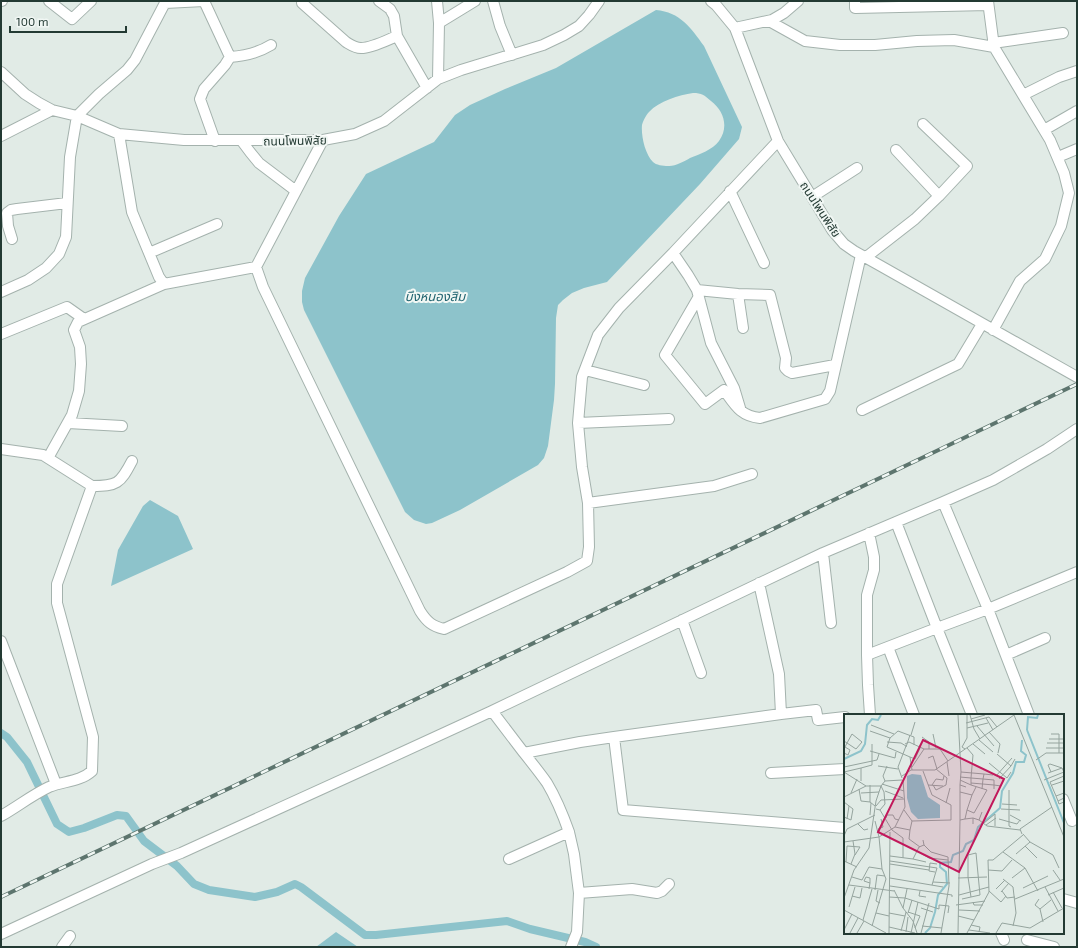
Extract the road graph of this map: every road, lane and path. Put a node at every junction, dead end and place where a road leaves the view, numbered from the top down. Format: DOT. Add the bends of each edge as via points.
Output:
graph roads {
  1 [pos="49,1"];
  2 [pos="91,1"];
  3 [pos="204,1"];
  4 [pos="380,1"];
  5 [pos="437,1"];
  6 [pos="476,1"];
  7 [pos="492,1"];
  8 [pos="712,1"];
  9 [pos="798,1"];
  10 [pos="855,1"];
  11 [pos="165,2"];
  12 [pos="302,3"];
  13 [pos="596,3"];
  14 [pos="988,3"];
  15 [pos="769,21"];
  16 [pos="439,23"];
  17 [pos="735,28"];
  18 [pos="1063,33"];
  19 [pos="397,36"];
  20 [pos="994,45"];
  21 [pos="271,46"];
  22 [pos="512,54"];
  23 [pos="230,57"];
  24 [pos="1077,71"];
  25 [pos="1,72"];
  26 [pos="438,79"];
  27 [pos="427,88"];
  28 [pos="1023,95"];
  29 [pos="52,110"];
  30 [pos="1077,111"];
  31 [pos="77,116"];
  32 [pos="923,124"];
  33 [pos="1044,130"];
  34 [pos="119,134"];
  35 [pos="1,136"];
  36 [pos="215,140"];
  37 [pos="241,140"];
  38 [pos="323,140"];
  39 [pos="778,141"];
  40 [pos="1077,149"];
  41 [pos="896,150"];
  42 [pos="1058,157"];
  43 [pos="857,168"];
  44 [pos="296,191"];
  45 [pos="730,191"];
  46 [pos="939,196"];
  47 [pos="812,197"];
  48 [pos="67,203"];
  49 [pos="217,224"];
  50 [pos="12,239"];
  51 [pos="673,253"];
  52 [pos="150,254"];
  53 [pos="863,256"];
  54 [pos="764,263"];
  55 [pos="256,266"];
  56 [pos="164,284"];
  57 [pos="1,292"];
  58 [pos="698,294"];
  59 [pos="738,294"];
  60 [pos="84,319"];
  61 [pos="982,324"];
  62 [pos="743,328"];
  63 [pos="993,330"];
  64 [pos="1,334"];
  65 [pos="835,365"];
  66 [pos="585,370"];
  67 [pos="1077,376"];
  68 [pos="644,386"];
  69 [pos="862,410"];
  70 [pos="741,412"];
  71 [pos="669,419"];
  72 [pos="68,423"];
  73 [pos="578,423"];
  74 [pos="122,426"];
  75 [pos="1077,429"];
  76 [pos="1,449"];
  77 [pos="1,454"];
  78 [pos="48,458"];
  79 [pos="132,461"];
  80 [pos="752,474"];
  81 [pos="92,486"];
  82 [pos="943,502"];
  83 [pos="588,504"];
  84 [pos="896,522"];
  85 [pos="869,533"];
  86 [pos="823,553"];
  87 [pos="1077,572"];
  88 [pos="759,583"];
  89 [pos="988,609"];
  90 [pos="682,620"];
  91 [pos="831,623"];
  92 [pos="937,628"];
  93 [pos="1045,638"];
  94 [pos="1,641"];
  95 [pos="888,647"];
  96 [pos="867,655"];
  97 [pos="1006,655"];
  98 [pos="701,673"];
  99 [pos="492,710"];
  100 [pos="781,714"];
  101 [pos="867,714"];
  102 [pos="914,714"];
  103 [pos="972,714"];
  104 [pos="1029,714"];
  105 [pos="844,717"];
  106 [pos="614,737"];
  107 [pos="524,753"];
  108 [pos="844,769"];
  109 [pos="771,773"];
  110 [pos="52,786"];
  111 [pos="1064,801"];
  112 [pos="1,816"];
  113 [pos="1072,821"];
  114 [pos="844,828"];
  115 [pos="569,832"];
  116 [pos="510,859"];
  117 [pos="669,884"];
  118 [pos="579,893"];
  119 [pos="1064,899"];
  120 [pos="1077,903"];
  121 [pos="1,934"];
  122 [pos="70,936"];
  123 [pos="1027,940"];
  124 [pos="62,947"];
  125 [pos="571,947"];
  126 [pos="1054,947"];
  1 -- 2 [label="street" via="72,19"];
  3 -- 11 [label="street"];
  3 -- 23 [label="street"];
  4 -- 19 [label="street" via="394,16"];
  5 -- 16 [label="street"];
  6 -- 16 [label="street"];
  7 -- 22 [label="street"];
  8 -- 17 [label="street, ถนนโพนพิสัย"];
  9 -- 15 [label="street" via="779,17"];
  10 -- 14 [label="street" via="855,8"];
  11 -- 31 [label="street" via="135,60"];
  12 -- 19 [label="street" via="353,46 361,48"];
  13 -- 22 [label="street, ถนนโพนพิสัย" via="579,26 564,36"];
  14 -- 20 [label="street"];
  15 -- 17 [label="street"];
  15 -- 20 [label="street" via="805,41 840,45 954,40"];
  16 -- 26 [label="street"];
  17 -- 39 [label="street, ถนนโพนพิสัย"];
  18 -- 20 [label="street"];
  19 -- 27 [label="street"];
  20 -- 28 [label="street"];
  21 -- 23 [label="street" via="243,56"];
  22 -- 26 [label="street, ถนนโพนพิสัย"];
  23 -- 36 [label="street" via="204,89 200,99"];
  24 -- 28 [label="street"];
  25 -- 29 [label="street, ถนนโพนพิสัย" via="25,94"];
  26 -- 27 [label="street, ถนนโพนพิสัย"];
  27 -- 38 [label="street, ถนนโพนพิสัย" via="384,121 366,130"];
  28 -- 33 [label="street"];
  29 -- 31 [label="street, ถนนโพนพิสัย"];
  29 -- 35 [label="street"];
  30 -- 33 [label="street"];
  31 -- 34 [label="street, ถนนโพนพิสัย"];
  31 -- 48 [label="street" via="70,157"];
  32 -- 46 [label="street" via="967,166"];
  33 -- 42 [label="street"];
  34 -- 36 [label="street, ถนนโพนพิสัย"];
  34 -- 52 [label="street" via="132,212"];
  36 -- 37 [label="street, ถนนโพนพิสัย"];
  37 -- 38 [label="street, ถนนโพนพิสัย"];
  37 -- 44 [label="street" via="260,163"];
  38 -- 44 [label="street"];
  39 -- 45 [label="street"];
  39 -- 47 [label="street, ถนนโพนพิสัย"];
  40 -- 42 [label="street"];
  41 -- 46 [label="street"];
  42 -- 63 [label="street" via="1069,193 1061,226 1045,259 1020,281"];
  43 -- 47 [label="street"];
  44 -- 55 [label="street"];
  45 -- 51 [label="street"];
  45 -- 54 [label="street"];
  46 -- 53 [label="street" via="915,219"];
  47 -- 53 [label="street, ถนนโพนพิสัย" via="832,230 844,244"];
  48 -- 50 [label="street" via="9,211 7,220"];
  48 -- 57 [label="street" via="66,237 59,254 46,268 28,280"];
  49 -- 52 [label="street"];
  51 -- 58 [label="street"];
  51 -- 66 [label="street" via="619,308 598,335"];
  52 -- 56 [label="street"];
  53 -- 61 [label="street, ถนนโพนพิสัย"];
  53 -- 65 [label="street"];
  55 -- 56 [label="street"];
  55 -- 83 [label="street" via="263,287 426,620 444,630 587,561"];
  56 -- 60 [label="street"];
  58 -- 59 [label="street"];
  58 -- 70 [label="street" via="711,343 734,388"];
  58 -- 70 [label="street" via="665,355 705,404 724,390"];
  59 -- 62 [label="street"];
  59 -- 65 [label="street" via="770,295 786,358 785,368 788,371 792,373"];
  60 -- 64 [label="street" via="67,307"];
  60 -- 72 [label="street" via="78,322 74,330 80,347 81,364 79,391"];
  61 -- 63 [label="street, ถนนโพนพิสัย"];
  61 -- 69 [label="street" via="958,364"];
  63 -- 67 [label="street, ถนนโพนพิสัย"];
  65 -- 70 [label="street" via="830,391 825,399 760,418"];
  66 -- 68 [label="street"];
  66 -- 73 [label="street" via="582,377"];
  71 -- 73 [label="street"];
  72 -- 74 [label="street"];
  72 -- 78 [label="street"];
  73 -- 83 [label="street"];
  75 -- 82 [label="street" via="993,480"];
  76 -- 77 [label="street"];
  76 -- 78 [label="street" via="43,455"];
  78 -- 81 [label="street"];
  79 -- 81 [label="street" via="117,483"];
  80 -- 83 [label="street" via="714,486"];
  81 -- 110 [label="street" via="57,584 57,603 93,737 92,771 86,776"];
  82 -- 84 [label="street"];
  82 -- 89 [label="street"];
  84 -- 85 [label="street"];
  84 -- 92 [label="street"];
  85 -- 86 [label="street"];
  85 -- 96 [label="street" via="874,570 867,595"];
  86 -- 88 [label="street"];
  86 -- 91 [label="street"];
  87 -- 89 [label="street"];
  88 -- 90 [label="street"];
  88 -- 100 [label="street" via="778,674"];
  89 -- 92 [label="street"];
  89 -- 97 [label="street"];
  90 -- 98 [label="street"];
  90 -- 99 [label="street"];
  92 -- 95 [label="street"];
  92 -- 103 [label="street"];
  93 -- 97 [label="street"];
  94 -- 110 [label="street"];
  95 -- 96 [label="street"];
  95 -- 102 [label="street"];
  96 -- 101 [label="street"];
  97 -- 104 [label="street"];
  99 -- 107 [label="street"];
  99 -- 121 [label="street"];
  100 -- 105 [label="street" via="816,710 818,720"];
  100 -- 106 [label="street"];
  106 -- 107 [label="street"];
  106 -- 114 [label="street" via="623,810"];
  107 -- 115 [label="street" via="550,788"];
  108 -- 109 [label="street"];
  110 -- 112 [label="street"];
  111 -- 113 [label="street"];
  115 -- 116 [label="street"];
  115 -- 118 [label="street"];
  117 -- 118 [label="street" via="657,893 632,889"];
  118 -- 125 [label="street" via="576,936"];
  119 -- 120 [label="street"];
  122 -- 124 [label="street"];
  123 -- 126 [label="street"];
}
